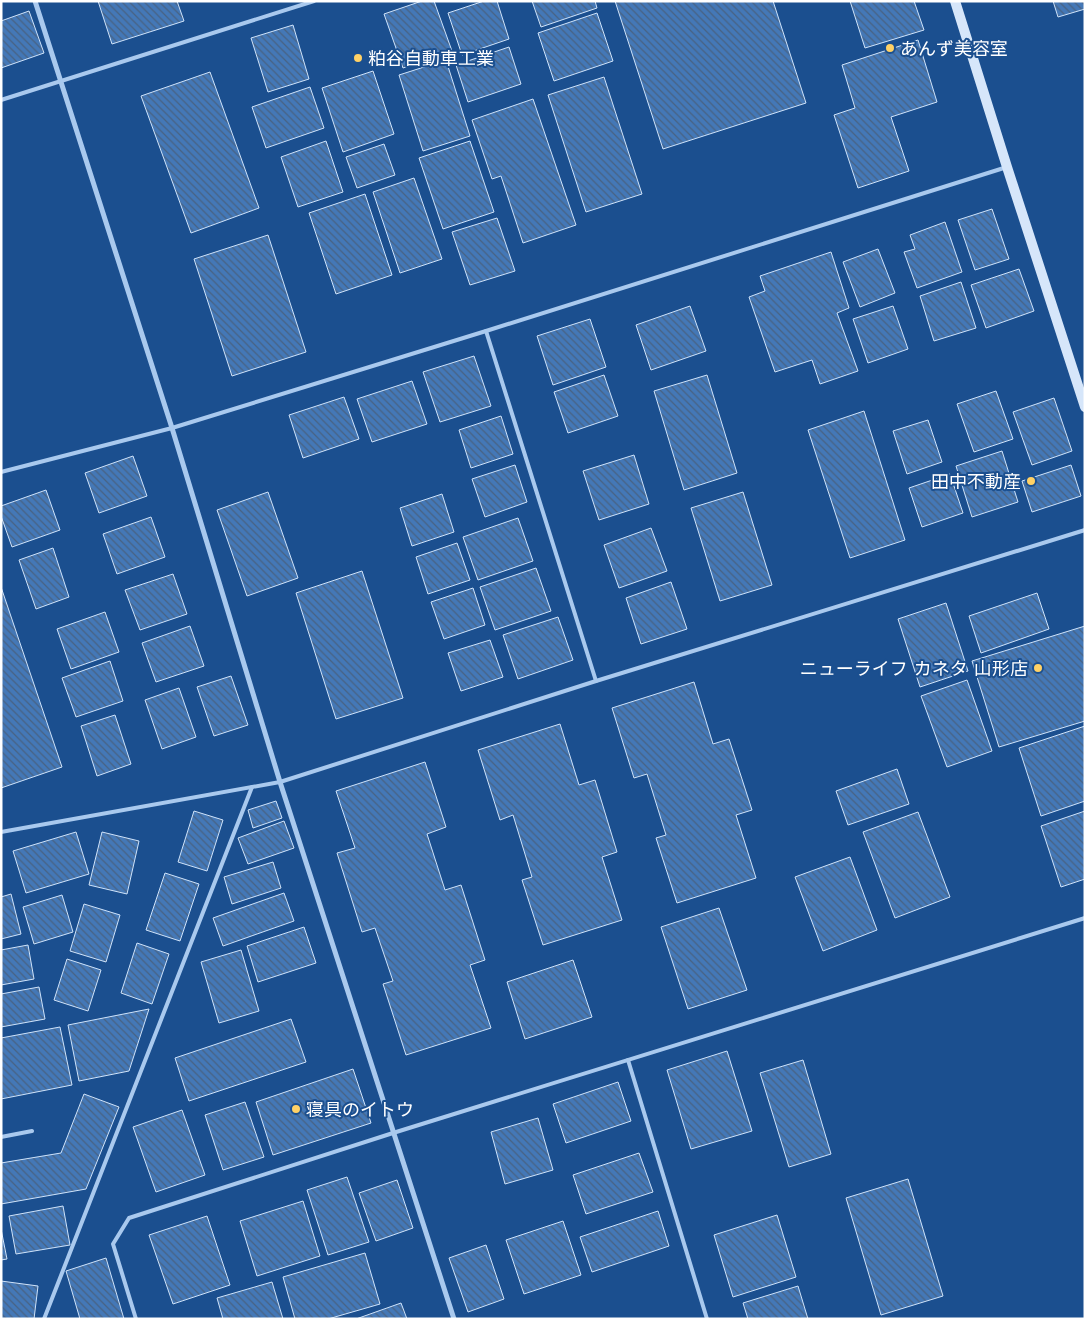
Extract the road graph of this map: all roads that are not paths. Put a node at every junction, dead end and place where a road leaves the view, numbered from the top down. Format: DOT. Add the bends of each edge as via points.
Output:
graph roads {
  1 [pos="35,1"];
  2 [pos="314,1"];
  3 [pos="955,1"];
  4 [pos="60,81"];
  5 [pos="1,100"];
  6 [pos="1007,167"];
  7 [pos="486,331"];
  8 [pos="1085,407"];
  9 [pos="172,428"];
  10 [pos="1,472"];
  11 [pos="1085,530"];
  12 [pos="596,681"];
  13 [pos="280,782"];
  14 [pos="252,787"];
  15 [pos="1,832"];
  16 [pos="1085,918"];
  17 [pos="628,1060"];
  18 [pos="32,1131"];
  19 [pos="393,1133"];
  20 [pos="1,1137"];
  21 [pos="44,1319"];
  22 [pos="136,1319"];
  23 [pos="454,1319"];
  24 [pos="707,1319"];
  1 -- 4 [label="street"];
  2 -- 4 [label="lane"];
  3 -- 6 [label="street"];
  4 -- 5 [label="lane"];
  4 -- 9 [label="street"];
  6 -- 7 [label="lane"];
  6 -- 8 [label="street"];
  7 -- 9 [label="lane"];
  7 -- 12 [label="lane"];
  9 -- 10 [label="lane"];
  9 -- 13 [label="street"];
  11 -- 12 [label="lane"];
  12 -- 13 [label="lane"];
  13 -- 14 [label="lane"];
  13 -- 19 [label="street"];
  14 -- 15 [label="lane"];
  14 -- 21 [label="lane"];
  16 -- 17 [label="lane"];
  17 -- 19 [label="lane"];
  17 -- 24 [label="lane"];
  18 -- 20 [label="lane"];
  19 -- 22 [label="lane" via="129,1218 113,1244"];
  19 -- 23 [label="street"];
}
